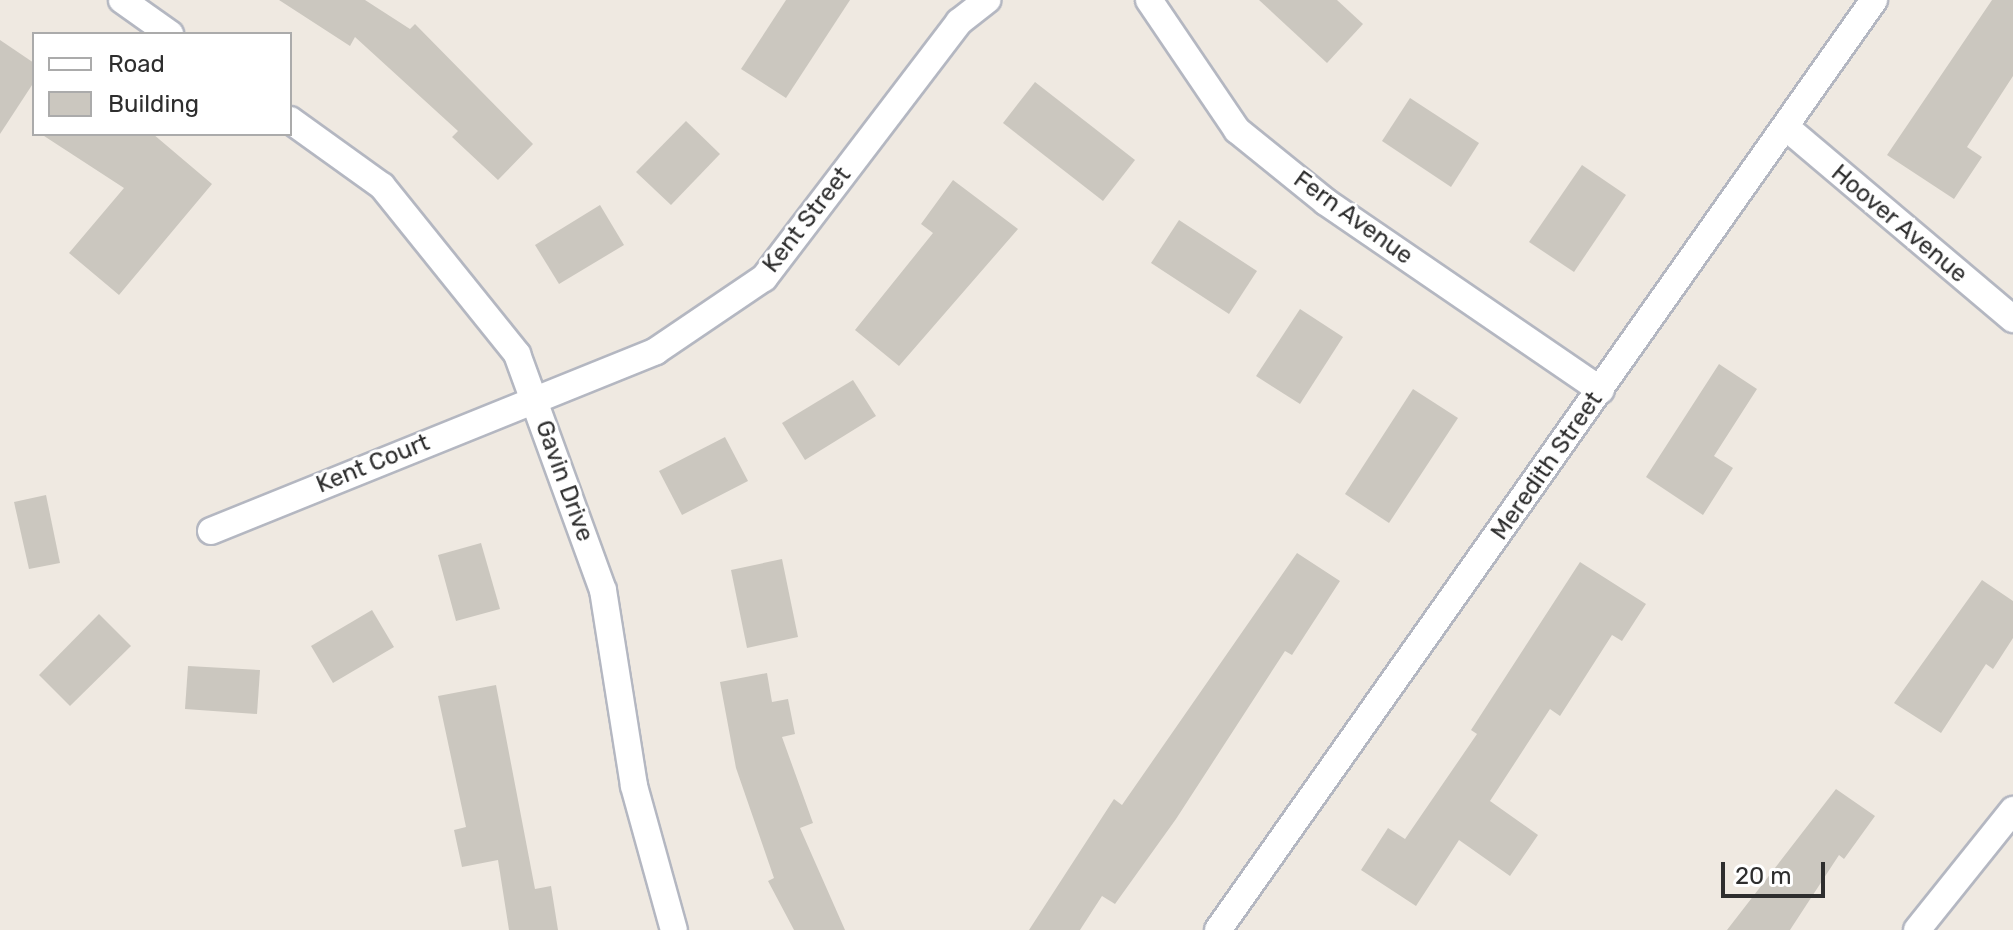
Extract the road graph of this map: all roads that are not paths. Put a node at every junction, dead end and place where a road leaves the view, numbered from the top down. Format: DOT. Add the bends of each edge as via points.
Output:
graph roads {
  1 [pos="122,0"];
  2 [pos="987,0"];
  3 [pos="1149,0"];
  4 [pos="1874,0"];
  5 [pos="167,32"];
  6 [pos="292,121"];
  7 [pos="1787,128"];
  8 [pos="2013,319"];
  9 [pos="1601,390"];
  10 [pos="534,397"];
  11 [pos="211,531"];
  12 [pos="2013,810"];
  13 [pos="674,930"];
  14 [pos="1218,930"];
  15 [pos="1917,930"];
  1 -- 5 [label="street"];
  2 -- 10 [label="street, Kent Street" via="959,22 764,278 656,351"];
  3 -- 9 [label="street, Fern Avenue" via="1237,130 1326,202"];
  4 -- 7 [label="street, Meredith Street"];
  6 -- 10 [label="street, Gavin Drive" via="382,186 517,354"];
  7 -- 8 [label="street, Hoover Avenue"];
  7 -- 9 [label="street, Meredith Street"];
  9 -- 14 [label="street, Meredith Street"];
  10 -- 11 [label="street, Kent Court"];
  10 -- 13 [label="street, Gavin Drive" via="603,590 634,786"];
  12 -- 15 [label="street"];
}
